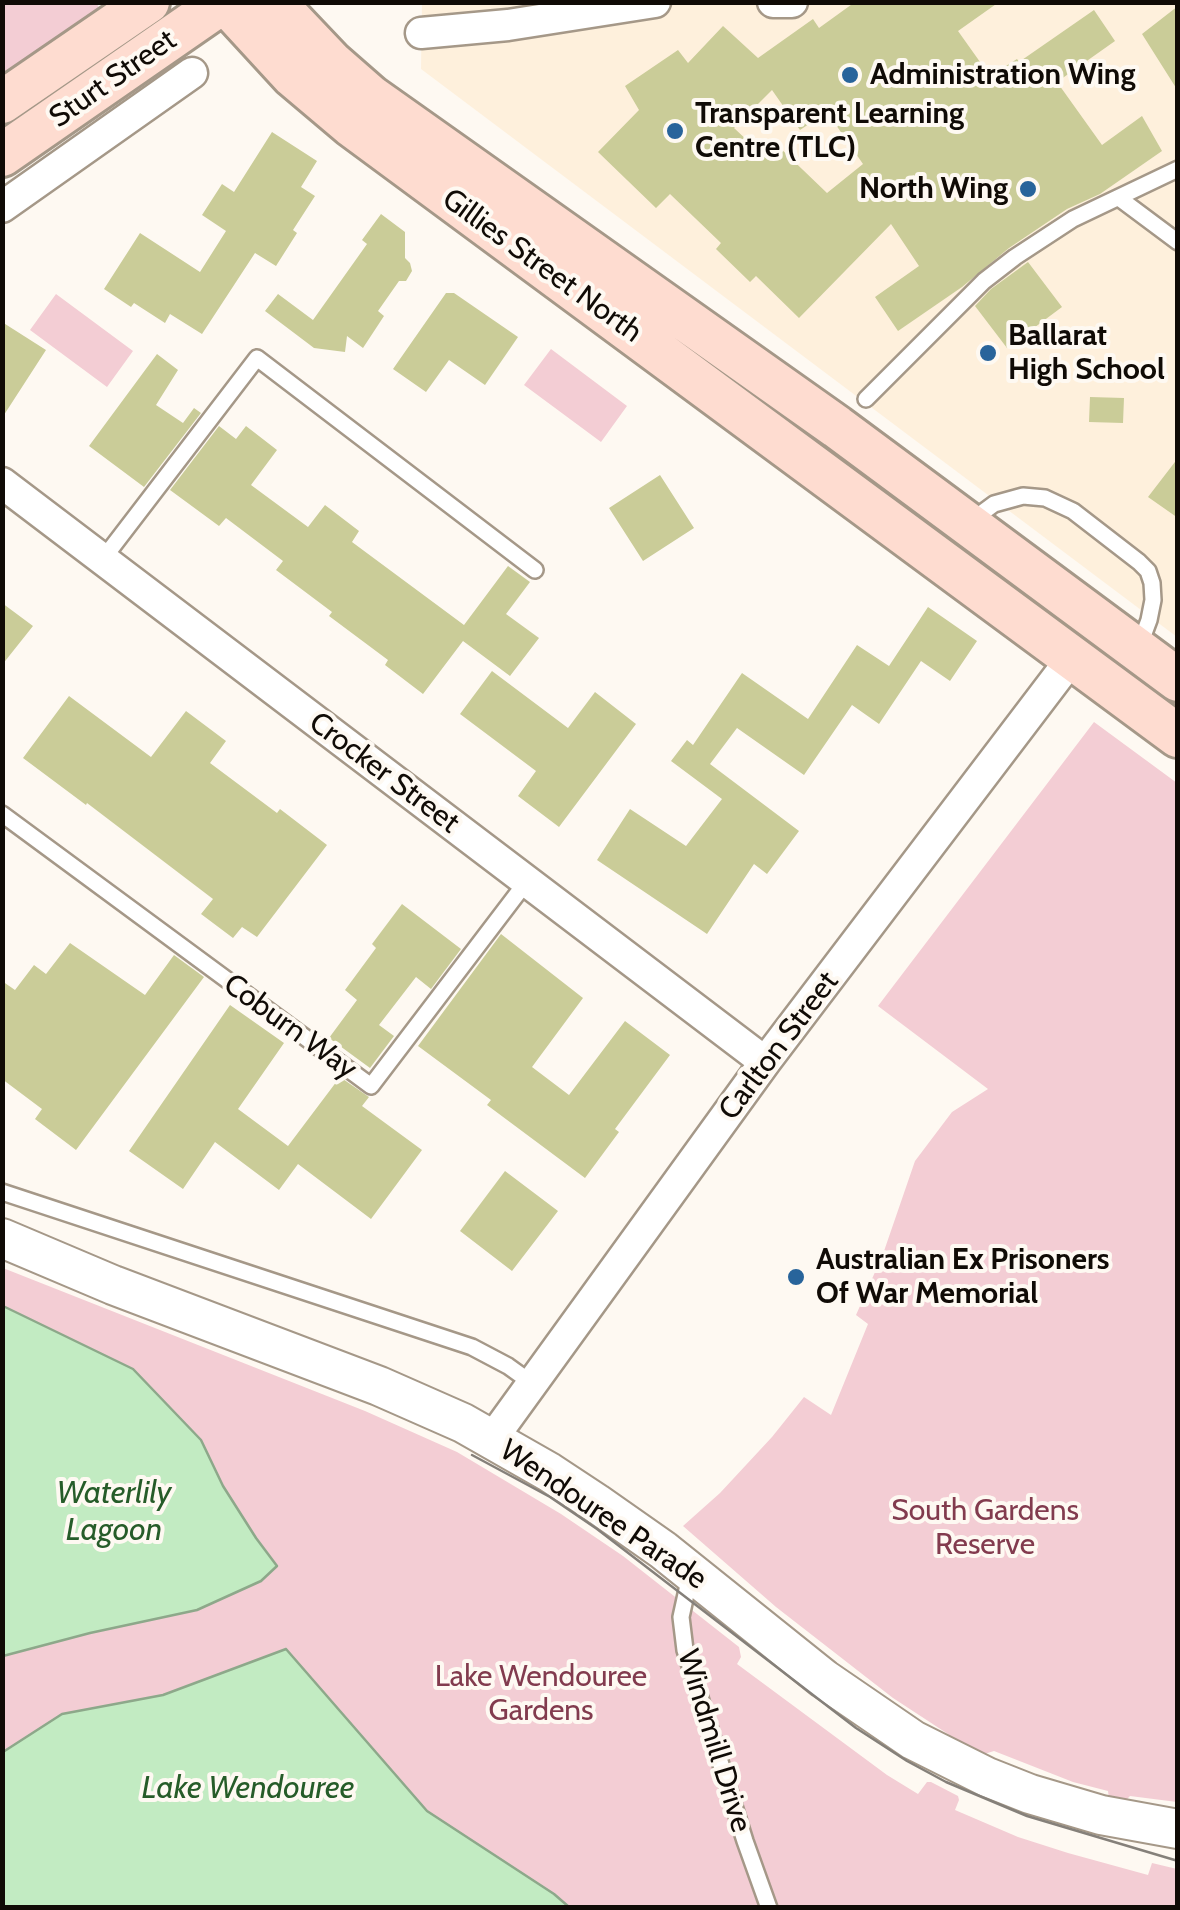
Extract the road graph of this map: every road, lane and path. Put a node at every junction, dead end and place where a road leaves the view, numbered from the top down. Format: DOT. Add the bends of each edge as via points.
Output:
graph roads {
  1 [pos="148,2"];
  2 [pos="224,2"];
  3 [pos="274,2"];
  4 [pos="320,2"];
  5 [pos="655,2"];
  6 [pos="773,2"];
  7 [pos="792,2"];
  8 [pos="422,33"];
  9 [pos="331,62"];
  10 [pos="192,73"];
  11 [pos="4,100"];
  12 [pos="2,156"];
  13 [pos="1178,169"];
  14 [pos="1119,198"];
  15 [pos="2,207"];
  16 [pos="1178,242"];
  17 [pos="866,399"];
  18 [pos="902,475"];
  19 [pos="2,483"];
  20 [pos="875,512"];
  21 [pos="968,523"];
  22 [pos="104,560"];
  23 [pos="535,570"];
  24 [pos="1137,650"];
  25 [pos="1072,658"];
  26 [pos="1178,680"];
  27 [pos="1178,736"];
  28 [pos="2,814"];
  29 [pos="527,882"];
  30 [pos="765,1062"];
  31 [pos="2,1192"];
  32 [pos="2,1238"];
  33 [pos="533,1384"];
  34 [pos="492,1439"];
  35 [pos="691,1572"];
  36 [pos="1178,1828"];
  37 [pos="769,1908"];
  1 -- 11 [label="main road, Sturt Street"];
  2 -- 12 [label="main road, Sturt Street"];
  2 -- 20 [label="main road, Gillies Street North" via="293,76 351,125"];
  3 -- 9 [label="main road, Gillies Street North"];
  4 -- 9 [label="main road"];
  5 -- 8 [label="street"];
  6 -- 7 [label="street"];
  9 -- 18 [label="main road, Gillies Street North" via="419,132"];
  10 -- 15 [label="street, Sturt Street"];
  13 -- 14 [label="lane"];
  14 -- 16 [label="lane"];
  14 -- 17 [label="lane" via="1073,219 995,272"];
  18 -- 20 [label="main road"];
  18 -- 21 [label="main road, Gillies Street North"];
  19 -- 22 [label="street, Crocker Street"];
  20 -- 25 [label="main road, Gillies Street North"];
  21 -- 24 [label="main road, Gillies Street North"];
  21 -- 24 [label="lane" via="994,504 1023,496 1073,511 1148,571 1153,600"];
  22 -- 23 [label="lane" via="257,358"];
  22 -- 29 [label="street, Crocker Street"];
  24 -- 26 [label="main road, Gillies Street North"];
  25 -- 27 [label="main road, Gillies Street North"];
  25 -- 30 [label="street, Carlton Street"];
  28 -- 29 [label="lane, Coburn Way" via="371,1086"];
  29 -- 30 [label="street, Crocker Street"];
  30 -- 33 [label="street, Carlton Street"];
  31 -- 33 [label="lane" via="472,1347"];
  32 -- 34 [label="street, Wendouree Parade" via="379,1386"];
  33 -- 34 [label="street, Carlton Street"];
  34 -- 35 [label="street, Wendouree Parade"];
  35 -- 36 [label="street, Wendouree Parade" via="824,1679 940,1755 1066,1806"];
  35 -- 37 [label="lane, Windmill Drive" via="681,1617 685,1650"];
}
